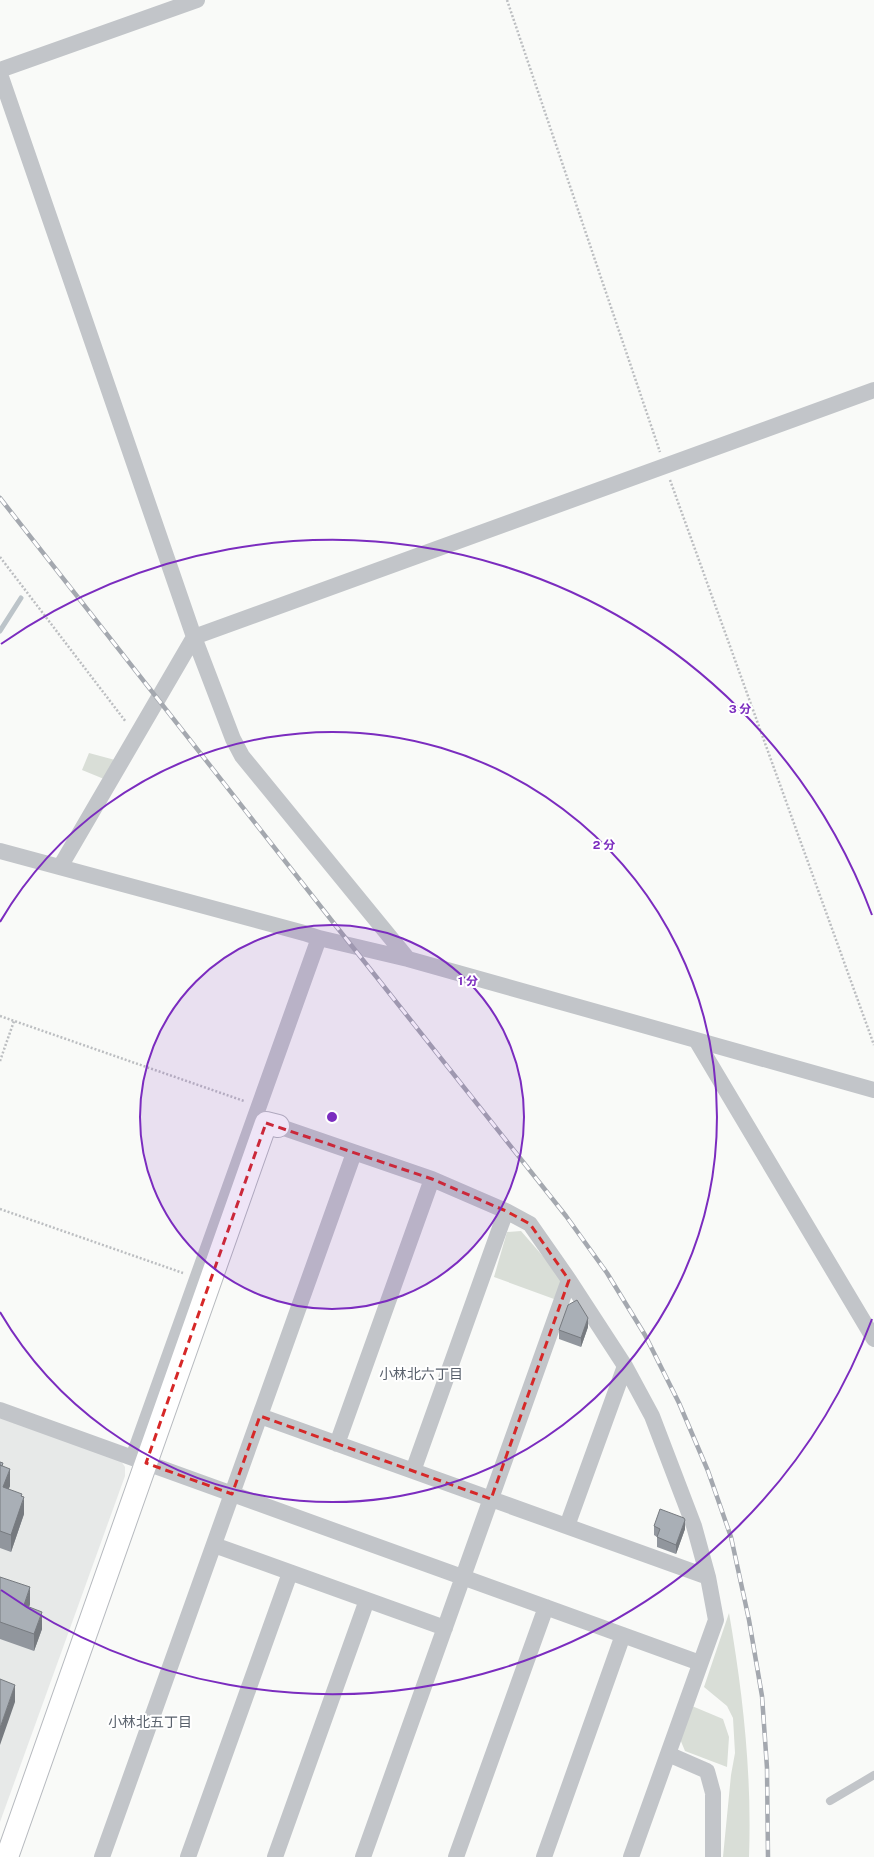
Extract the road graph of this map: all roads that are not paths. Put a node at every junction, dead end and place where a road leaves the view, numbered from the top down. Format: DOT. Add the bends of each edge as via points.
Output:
graph roads {
  1 [pos="197,0"];
  2 [pos="0,70"];
  3 [pos="0,74"];
  4 [pos="874,390"];
  5 [pos="194,637"];
  6 [pos="0,851"];
  7 [pos="60,867"];
  8 [pos="319,938"];
  9 [pos="408,959"];
  10 [pos="696,1040"];
  11 [pos="874,1090"];
  12 [pos="278,1126"];
  13 [pos="354,1153"];
  14 [pos="432,1180"];
  15 [pos="506,1211"];
  16 [pos="569,1280"];
  17 [pos="874,1339"];
  18 [pos="624,1366"];
  19 [pos="0,1410"];
  20 [pos="260,1416"];
  21 [pos="338,1444"];
  22 [pos="139,1460"];
  23 [pos="413,1471"];
  24 [pos="232,1494"];
  25 [pos="491,1499"];
  26 [pos="567,1526"];
  27 [pos="214,1545"];
  28 [pos="290,1573"];
  29 [pos="463,1577"];
  30 [pos="708,1577"];
  31 [pos="367,1600"];
  32 [pos="546,1607"];
  33 [pos="445,1628"];
  34 [pos="623,1635"];
  35 [pos="700,1663"];
  36 [pos="668,1754"];
  37 [pos="874,1774"];
  38 [pos="830,1801"];
  39 [pos="7,1857"];
  40 [pos="102,1857"];
  41 [pos="188,1857"];
  42 [pos="275,1857"];
  43 [pos="363,1857"];
  44 [pos="456,1857"];
  45 [pos="544,1857"];
  46 [pos="631,1857"];
  47 [pos="713,1857"];
  1 -- 2 [label="street"];
  3 -- 5 [label="street"];
  4 -- 5 [label="street"];
  5 -- 7 [label="street"];
  5 -- 9 [label="street" via="242,756"];
  6 -- 7 [label="street"];
  7 -- 8 [label="street"];
  8 -- 9 [label="street"];
  8 -- 22 [label="street" via="197,1278"];
  9 -- 10 [label="street"];
  10 -- 11 [label="street"];
  10 -- 17 [label="street"];
  12 -- 13 [label="street"];
  12 -- 22 [label="street" via="266,1122"];
  13 -- 14 [label="street"];
  13 -- 20 [label="street"];
  14 -- 15 [label="street"];
  14 -- 21 [label="street"];
  15 -- 16 [label="street" via="530,1224"];
  15 -- 23 [label="street"];
  16 -- 18 [label="street"];
  16 -- 25 [label="street"];
  18 -- 26 [label="street"];
  18 -- 30 [label="street" via="652,1416 694,1526"];
  19 -- 22 [label="street"];
  20 -- 21 [label="street"];
  20 -- 24 [label="street"];
  21 -- 23 [label="street"];
  22 -- 24 [label="street"];
  22 -- 39 [label="street"];
  23 -- 25 [label="street"];
  24 -- 27 [label="street"];
  24 -- 29 [label="street"];
  25 -- 26 [label="street"];
  25 -- 29 [label="street"];
  26 -- 30 [label="street"];
  27 -- 28 [label="street"];
  27 -- 40 [label="street"];
  28 -- 31 [label="street"];
  28 -- 41 [label="street"];
  29 -- 32 [label="street"];
  29 -- 33 [label="street"];
  30 -- 35 [label="street" via="716,1620"];
  31 -- 33 [label="street"];
  31 -- 42 [label="street"];
  32 -- 34 [label="street"];
  32 -- 44 [label="street"];
  33 -- 43 [label="street"];
  34 -- 35 [label="street"];
  34 -- 45 [label="street"];
  35 -- 36 [label="street"];
  36 -- 46 [label="street"];
  36 -- 47 [label="street" via="707,1771 713,1793"];
  37 -- 38 [label="lane"];
}
